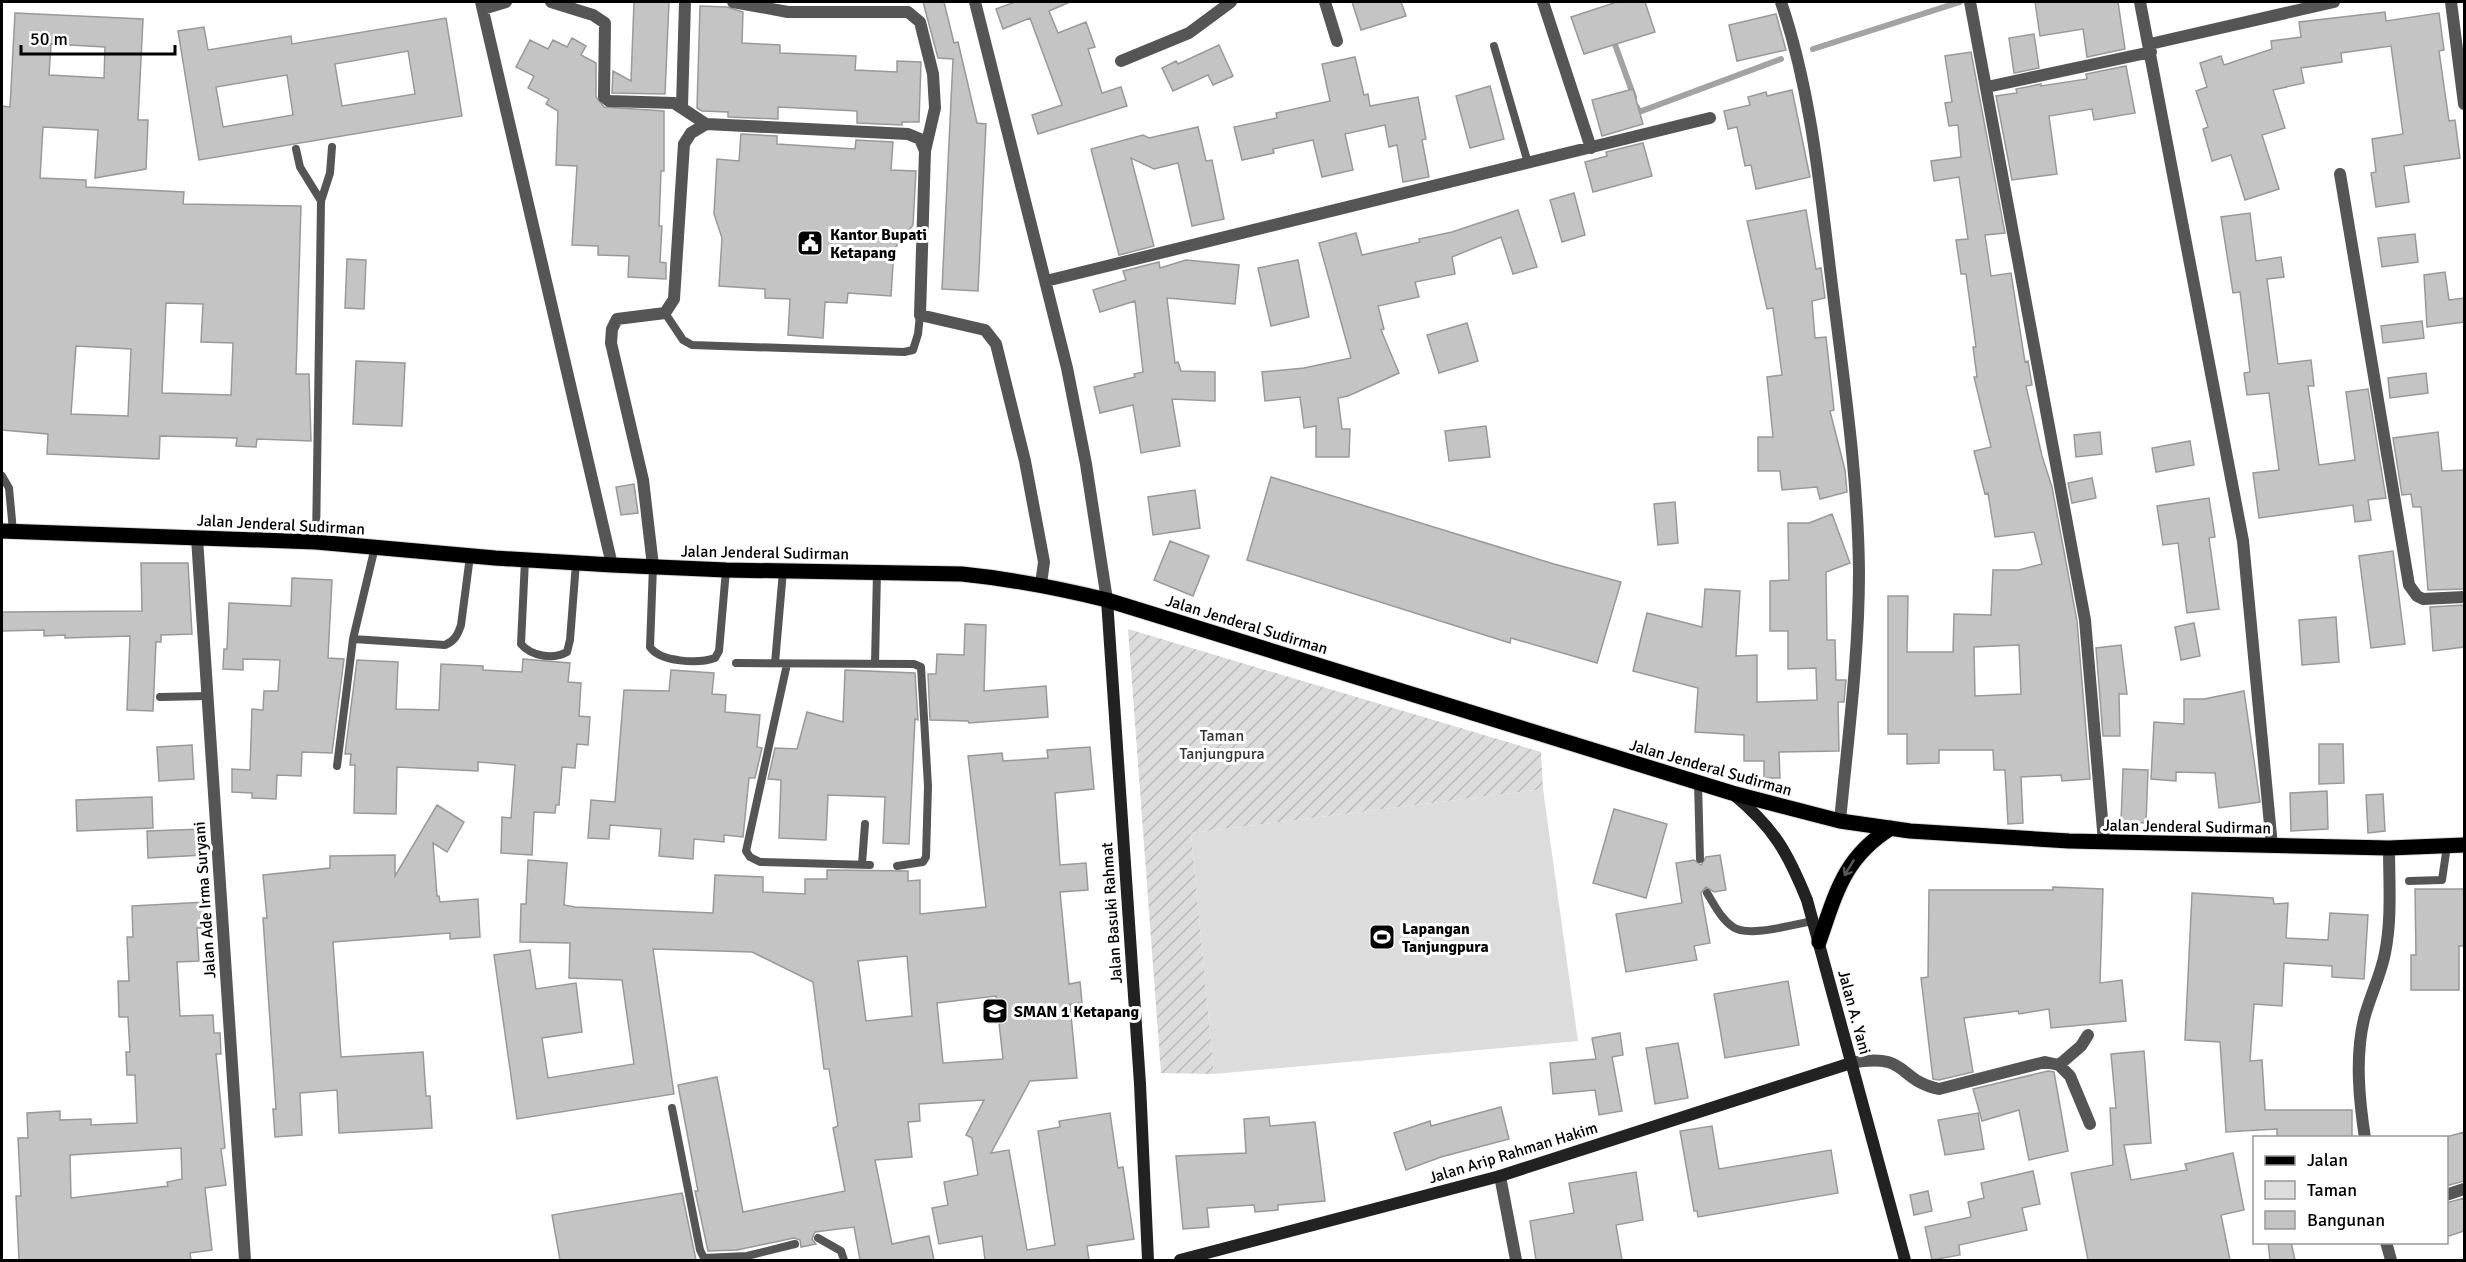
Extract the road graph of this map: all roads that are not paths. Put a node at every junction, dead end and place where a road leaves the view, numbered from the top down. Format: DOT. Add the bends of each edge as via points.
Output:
graph roads {
  1 [pos="506,2"];
  2 [pos="551,2"];
  3 [pos="685,2"];
  4 [pos="733,2"];
  5 [pos="975,2"];
  6 [pos="1231,2"];
  7 [pos="1325,2"];
  8 [pos="1544,2"];
  9 [pos="1781,2"];
  10 [pos="1970,2"];
  11 [pos="2140,2"];
  12 [pos="2334,2"];
  13 [pos="2451,2"];
  14 [pos="482,5"];
  15 [pos="1337,41"];
  16 [pos="1494,46"];
  17 [pos="2151,48"];
  18 [pos="1121,61"];
  19 [pos="1987,87"];
  20 [pos="2464,104"];
  21 [pos="682,106"];
  22 [pos="1710,118"];
  23 [pos="706,124"];
  24 [pos="332,147"];
  25 [pos="1591,148"];
  26 [pos="296,149"];
  27 [pos="925,151"];
  28 [pos="1528,163"];
  29 [pos="2340,174"];
  30 [pos="321,201"];
  31 [pos="1046,281"];
  32 [pos="665,313"];
  33 [pos="920,315"];
  34 [pos="2,476"];
  35 [pos="7,531"];
  36 [pos="197,538"];
  37 [pos="316,542"];
  38 [pos="375,547"];
  39 [pos="470,556"];
  40 [pos="525,560"];
  41 [pos="576,563"];
  42 [pos="612,565"];
  43 [pos="653,566"];
  44 [pos="726,570"];
  45 [pos="783,571"];
  46 [pos="877,572"];
  47 [pos="1041,584"];
  48 [pos="2464,597"];
  49 [pos="1107,600"];
  50 [pos="353,639"];
  51 [pos="736,663"];
  52 [pos="775,663"];
  53 [pos="787,664"];
  54 [pos="875,664"];
  55 [pos="160,696"];
  56 [pos="208,696"];
  57 [pos="337,766"];
  58 [pos="1698,783"];
  59 [pos="1732,793"];
  60 [pos="1840,820"];
  61 [pos="865,824"];
  62 [pos="1891,828"];
  63 [pos="2104,842"];
  64 [pos="2464,845"];
  65 [pos="2272,846"];
  66 [pos="2447,846"];
  67 [pos="2389,848"];
  68 [pos="1700,859"];
  69 [pos="897,866"];
  70 [pos="2409,881"];
  71 [pos="1707,893"];
  72 [pos="1813,921"];
  73 [pos="1819,942"];
  74 [pos="2088,1035"];
  75 [pos="1851,1063"];
  76 [pos="2059,1065"];
  77 [pos="672,1108"];
  78 [pos="2090,1124"];
  79 [pos="2365,1136"];
  80 [pos="1500,1176"];
  81 [pos="2464,1189"];
  82 [pos="2448,1194"];
  83 [pos="818,1238"];
  84 [pos="795,1244"];
  85 [pos="2387,1244"];
  86 [pos="748,1258"];
  87 [pos="245,1260"];
  88 [pos="844,1260"];
  89 [pos="1148,1260"];
  90 [pos="1180,1260"];
  91 [pos="1516,1260"];
  92 [pos="1905,1260"];
  93 [pos="2391,1260"];
  1 -- 14 [label="street"];
  2 -- 21 [label="street" via="593,15 605,23 604,98"];
  3 -- 21 [label="street"];
  4 -- 27 [label="street" via="788,12 908,12 920,22 933,74 935,108"];
  5 -- 31 [label="street"];
  6 -- 18 [label="street" via="1188,33"];
  7 -- 15 [label="street"];
  8 -- 25 [label="street"];
  9 -- 60 [label="street" via="1796,51 1816,150 1855,489 1859,572 1856,646"];
  10 -- 19 [label="street"];
  11 -- 17 [label="street"];
  12 -- 17 [label="street"];
  13 -- 20 [label="street"];
  14 -- 42 [label="street"];
  16 -- 28 [label="lane"];
  17 -- 19 [label="street"];
  17 -- 65 [label="street" via="2243,541"];
  19 -- 63 [label="street" via="2085,620"];
  21 -- 23 [label="street"];
  22 -- 25 [label="street"];
  23 -- 27 [label="street" via="908,134 920,139"];
  23 -- 32 [label="street" via="691,133 684,144 674,298"];
  24 -- 30 [label="lane" via="330,173"];
  25 -- 28 [label="street"];
  26 -- 30 [label="lane" via="300,167"];
  27 -- 33 [label="street"];
  28 -- 31 [label="street"];
  29 -- 48 [label="street" via="2409,585 2423,599"];
  30 -- 37 [label="lane"];
  31 -- 49 [label="street" via="1086,464"];
  32 -- 33 [label="lane" via="692,345 904,352 913,350"];
  32 -- 43 [label="street" via="617,319 611,343 643,480"];
  33 -- 47 [label="street" via="985,330 996,344 1025,461 1044,562"];
  34 -- 35 [label="lane" via="9,488"];
  35 -- 36 [label="main road, Jalan Jenderal Sudirman"];
  36 -- 37 [label="main road, Jalan Jenderal Sudirman"];
  36 -- 56 [label="street, Jalan Ade Irma Suryani"];
  37 -- 38 [label="main road, Jalan Jenderal Sudirman"];
  38 -- 39 [label="main road, Jalan Jenderal Sudirman"];
  38 -- 50 [label="lane"];
  39 -- 40 [label="main road, Jalan Jenderal Sudirman"];
  39 -- 50 [label="lane" via="461,625 451,643"];
  40 -- 41 [label="main road, Jalan Jenderal Sudirman"];
  40 -- 41 [label="lane" via="521,644 536,654 560,656 567,652 570,640"];
  41 -- 42 [label="main road, Jalan Jenderal Sudirman"];
  42 -- 43 [label="main road, Jalan Jenderal Sudirman"];
  43 -- 44 [label="main road, Jalan Jenderal Sudirman"];
  43 -- 44 [label="lane" via="650,647 664,658 707,661 715,658 718,651"];
  44 -- 45 [label="main road, Jalan Jenderal Sudirman"];
  45 -- 46 [label="main road, Jalan Jenderal Sudirman"];
  45 -- 52 [label="lane"];
  46 -- 47 [label="main road, Jalan Jenderal Sudirman" via="962,574"];
  46 -- 54 [label="lane"];
  47 -- 49 [label="main road, Jalan Jenderal Sudirman"];
  49 -- 58 [label="main road, Jalan Jenderal Sudirman"];
  49 -- 89 [label="street, Jalan Basuki Rahmat"];
  50 -- 57 [label="lane"];
  51 -- 52 [label="lane"];
  52 -- 53 [label="lane"];
  53 -- 54 [label="lane"];
  53 -- 61 [label="lane" via="746,851 760,862 866,864"];
  54 -- 69 [label="lane" via="914,664 921,667 923,677 928,786 926,857 923,862"];
  55 -- 56 [label="lane"];
  56 -- 87 [label="street, Jalan Ade Irma Suryani"];
  58 -- 59 [label="main road, Jalan Jenderal Sudirman"];
  58 -- 68 [label="lane"];
  59 -- 60 [label="main road, Jalan Jenderal Sudirman"];
  59 -- 72 [label="street, Jalan A. Yani" via="1757,813 1785,850 1808,900"];
  60 -- 62 [label="main road, Jalan Jenderal Sudirman"];
  62 -- 63 [label="main road, Jalan Jenderal Sudirman"];
  62 -- 73 [label="main road, one-way" via="1864,847 1854,860 1834,897"];
  63 -- 65 [label="main road, Jalan Jenderal Sudirman"];
  64 -- 66 [label="main road, Jalan Jenderal Sudirman"];
  65 -- 67 [label="main road, Jalan Jenderal Sudirman"];
  66 -- 67 [label="main road, Jalan Jenderal Sudirman"];
  66 -- 70 [label="lane" via="2442,880"];
  67 -- 79 [label="street" via="2389,928 2364,1021 2360,1053"];
  71 -- 72 [label="lane" via="1723,918 1743,931"];
  72 -- 73 [label="street, Jalan A. Yani"];
  73 -- 75 [label="street, Jalan A. Yani"];
  74 -- 76 [label="street"];
  75 -- 76 [label="street" via="1888,1060 1902,1066 1923,1086 1939,1089 2045,1062"];
  75 -- 80 [label="street, Jalan Arip Rahman Hakim"];
  75 -- 92 [label="street, Jalan A. Yani"];
  76 -- 78 [label="street" via="2070,1076"];
  77 -- 86 [label="lane" via="704,1258"];
  80 -- 90 [label="street, Jalan Arip Rahman Hakim"];
  80 -- 91 [label="street"];
  81 -- 82 [label="street"];
  83 -- 88 [label="lane" via="841,1251"];
  84 -- 86 [label="lane"];
  85 -- 93 [label="street"];
}
